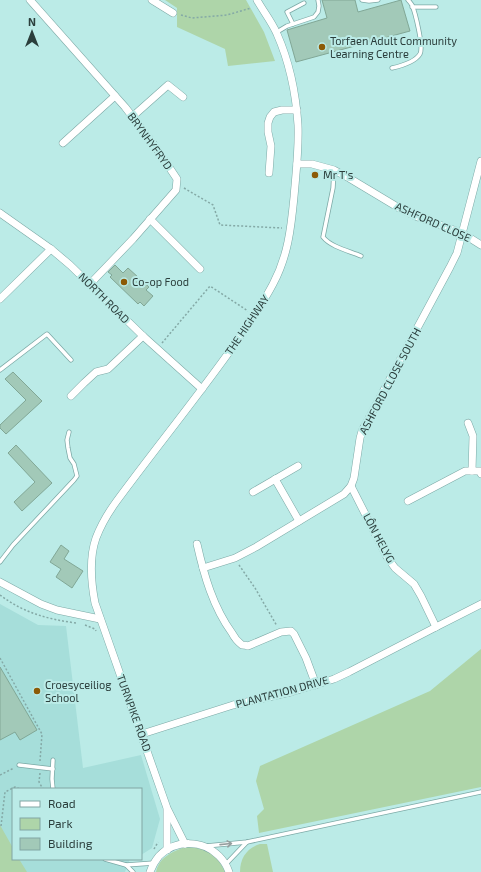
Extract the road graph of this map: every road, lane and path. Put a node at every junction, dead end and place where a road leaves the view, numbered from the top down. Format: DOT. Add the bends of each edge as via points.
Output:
graph roads {
  1 [pos="30,0"];
  2 [pos="152,0"];
  3 [pos="318,0"];
  4 [pos="362,0"];
  5 [pos="378,0"];
  6 [pos="408,0"];
  7 [pos="258,3"];
  8 [pos="304,3"];
  9 [pos="412,7"];
  10 [pos="436,7"];
  11 [pos="173,13"];
  12 [pos="293,24"];
  13 [pos="276,32"];
  14 [pos="392,68"];
  15 [pos="115,96"];
  16 [pos="183,97"];
  17 [pos="297,110"];
  18 [pos="132,117"];
  19 [pos="63,143"];
  20 [pos="481,161"];
  21 [pos="297,164"];
  22 [pos="334,170"];
  23 [pos="269,173"];
  24 [pos="177,184"];
  25 [pos="0,213"];
  26 [pos="150,219"];
  27 [pos="290,228"];
  28 [pos="462,233"];
  29 [pos="481,245"];
  30 [pos="51,249"];
  31 [pos="361,256"];
  32 [pos="200,269"];
  33 [pos="90,284"];
  34 [pos="0,300"];
  35 [pos="254,315"];
  36 [pos="143,336"];
  37 [pos="157,349"];
  38 [pos="71,360"];
  39 [pos="0,370"];
  40 [pos="202,390"];
  41 [pos="71,396"];
  42 [pos="468,423"];
  43 [pos="69,432"];
  44 [pos="298,466"];
  45 [pos="472,471"];
  46 [pos="481,474"];
  47 [pos="275,480"];
  48 [pos="351,486"];
  49 [pos="253,492"];
  50 [pos="408,501"];
  51 [pos="299,521"];
  52 [pos="197,544"];
  53 [pos="235,558"];
  54 [pos="0,562"];
  55 [pos="202,568"];
  56 [pos="0,582"];
  57 [pos="0,595"];
  58 [pos="481,604"];
  59 [pos="100,619"];
  60 [pos="77,623"];
  61 [pos="83,624"];
  62 [pos="436,627"];
  63 [pos="282,632"];
  64 [pos="98,633"];
  65 [pos="0,658"];
  66 [pos="316,685"];
  67 [pos="142,734"];
  68 [pos="53,760"];
  69 [pos="19,765"];
  70 [pos="40,768"];
  71 [pos="52,769"];
  72 [pos="0,775"];
  73 [pos="42,788"];
  74 [pos="53,788"];
  75 [pos="12,789"];
  76 [pos="481,792"];
  77 [pos="167,808"];
  78 [pos="1,826"];
  79 [pos="160,839"];
  80 [pos="247,842"];
  81 [pos="185,844"];
  82 [pos="205,846"];
  83 [pos="167,850"];
  84 [pos="151,853"];
  85 [pos="108,860"];
  86 [pos="154,863"];
  87 [pos="226,864"];
  88 [pos="126,865"];
  89 [pos="133,872"];
  90 [pos="150,872"];
  91 [pos="230,872"];
  1 -- 15 [label="street, BRYNHYFRYD"];
  2 -- 11 [label="street"];
  3 -- 12 [label="lane" via="318,12 314,17"];
  4 -- 5 [label="lane"];
  6 -- 9 [label="lane"];
  7 -- 11 [label="path" via="227,15 192,18"];
  7 -- 13 [label="street, THE HIGHWAY"];
  8 -- 12 [label="lane" via="287,12"];
  9 -- 10 [label="lane"];
  9 -- 14 [label="lane" via="421,46 420,54 414,60"];
  12 -- 13 [label="lane"];
  13 -- 17 [label="street, THE HIGHWAY" via="284,52"];
  15 -- 18 [label="street, BRYNHYFRYD"];
  15 -- 19 [label="street"];
  16 -- 18 [label="street" via="168,85"];
  17 -- 21 [label="street, THE HIGHWAY"];
  17 -- 23 [label="street" via="274,112 270,117"];
  18 -- 24 [label="street, BRYNHYFRYD" via="156,146 177,179"];
  20 -- 28 [label="street, ASHFORD CLOSE SOUTH"];
  21 -- 22 [label="street, ASHFORD CLOSE" via="312,164"];
  21 -- 27 [label="street, THE HIGHWAY"];
  22 -- 28 [label="street, ASHFORD CLOSE" via="415,216"];
  22 -- 31 [label="lane" via="323,237 326,241"];
  24 -- 26 [label="street" via="176,190"];
  24 -- 27 [label="path" via="213,205 220,225"];
  25 -- 30 [label="street, NORTH ROAD"];
  26 -- 32 [label="street"];
  26 -- 33 [label="street"];
  27 -- 35 [label="street, THE HIGHWAY" via="284,261 274,284"];
  28 -- 29 [label="street, ASHFORD CLOSE"];
  28 -- 48 [label="street, ASHFORD CLOSE SOUTH" via="450,267 362,431"];
  30 -- 33 [label="street, NORTH ROAD"];
  30 -- 34 [label="street"];
  33 -- 36 [label="street, NORTH ROAD"];
  35 -- 37 [label="path" via="210,286"];
  35 -- 40 [label="street, THE HIGHWAY"];
  36 -- 37 [label="street, NORTH ROAD"];
  36 -- 41 [label="street" via="108,369 96,372"];
  37 -- 40 [label="street, NORTH ROAD"];
  38 -- 39 [label="lane" via="47,334"];
  40 -- 59 [label="street, THE HIGHWAY" via="104,519 92,553 91,572 94,603"];
  42 -- 45 [label="street" via="473,436"];
  43 -- 54 [label="lane" via="68,448 77,476"];
  44 -- 47 [label="street"];
  45 -- 46 [label="street" via="480,471"];
  45 -- 50 [label="street" via="465,471"];
  47 -- 49 [label="street"];
  47 -- 51 [label="street"];
  48 -- 51 [label="street" via="344,494"];
  48 -- 62 [label="street, LÔN HELYG" via="387,557 395,568 414,584"];
  51 -- 53 [label="street"];
  52 -- 55 [label="street"];
  53 -- 55 [label="street"];
  53 -- 63 [label="path"];
  55 -- 63 [label="street" via="225,624 243,645 248,646"];
  56 -- 59 [label="street" via="57,610"];
  57 -- 60 [label="path" via="37,615"];
  58 -- 62 [label="street, PLANTATION DRIVE"];
  59 -- 67 [label="street, TURNPIKE ROAD"];
  61 -- 64 [label="path"];
  62 -- 66 [label="street, PLANTATION DRIVE" via="349,672"];
  63 -- 66 [label="street" via="291,631 294,634"];
  65 -- 70 [label="path" via="42,734"];
  66 -- 67 [label="street, PLANTATION DRIVE" via="233,705"];
  67 -- 77 [label="street, TURNPIKE ROAD"];
  68 -- 71 [label="lane"];
  69 -- 70 [label="lane"];
  69 -- 72 [label="path"];
  70 -- 71 [label="lane"];
  70 -- 73 [label="path" via="39,782"];
  71 -- 74 [label="lane"];
  75 -- 78 [label="path" via="5,792"];
  76 -- 80 [label="lane"];
  77 -- 81 [label="street, TURNPIKE ROAD"];
  77 -- 83 [label="street, TURNPIKE ROAD"];
  79 -- 84 [label="path"];
  82 -- 80 [label="lane, one-way"];
  80 -- 87 [label="lane"];
  81 -- 82 [label="street"];
  81 -- 83 [label="street"];
  82 -- 87 [label="street"];
  83 -- 86 [label="street"];
  85 -- 88 [label="lane"];
  86 -- 88 [label="lane"];
  86 -- 90 [label="street"];
  87 -- 91 [label="street"];
  88 -- 89 [label="lane"];
}
